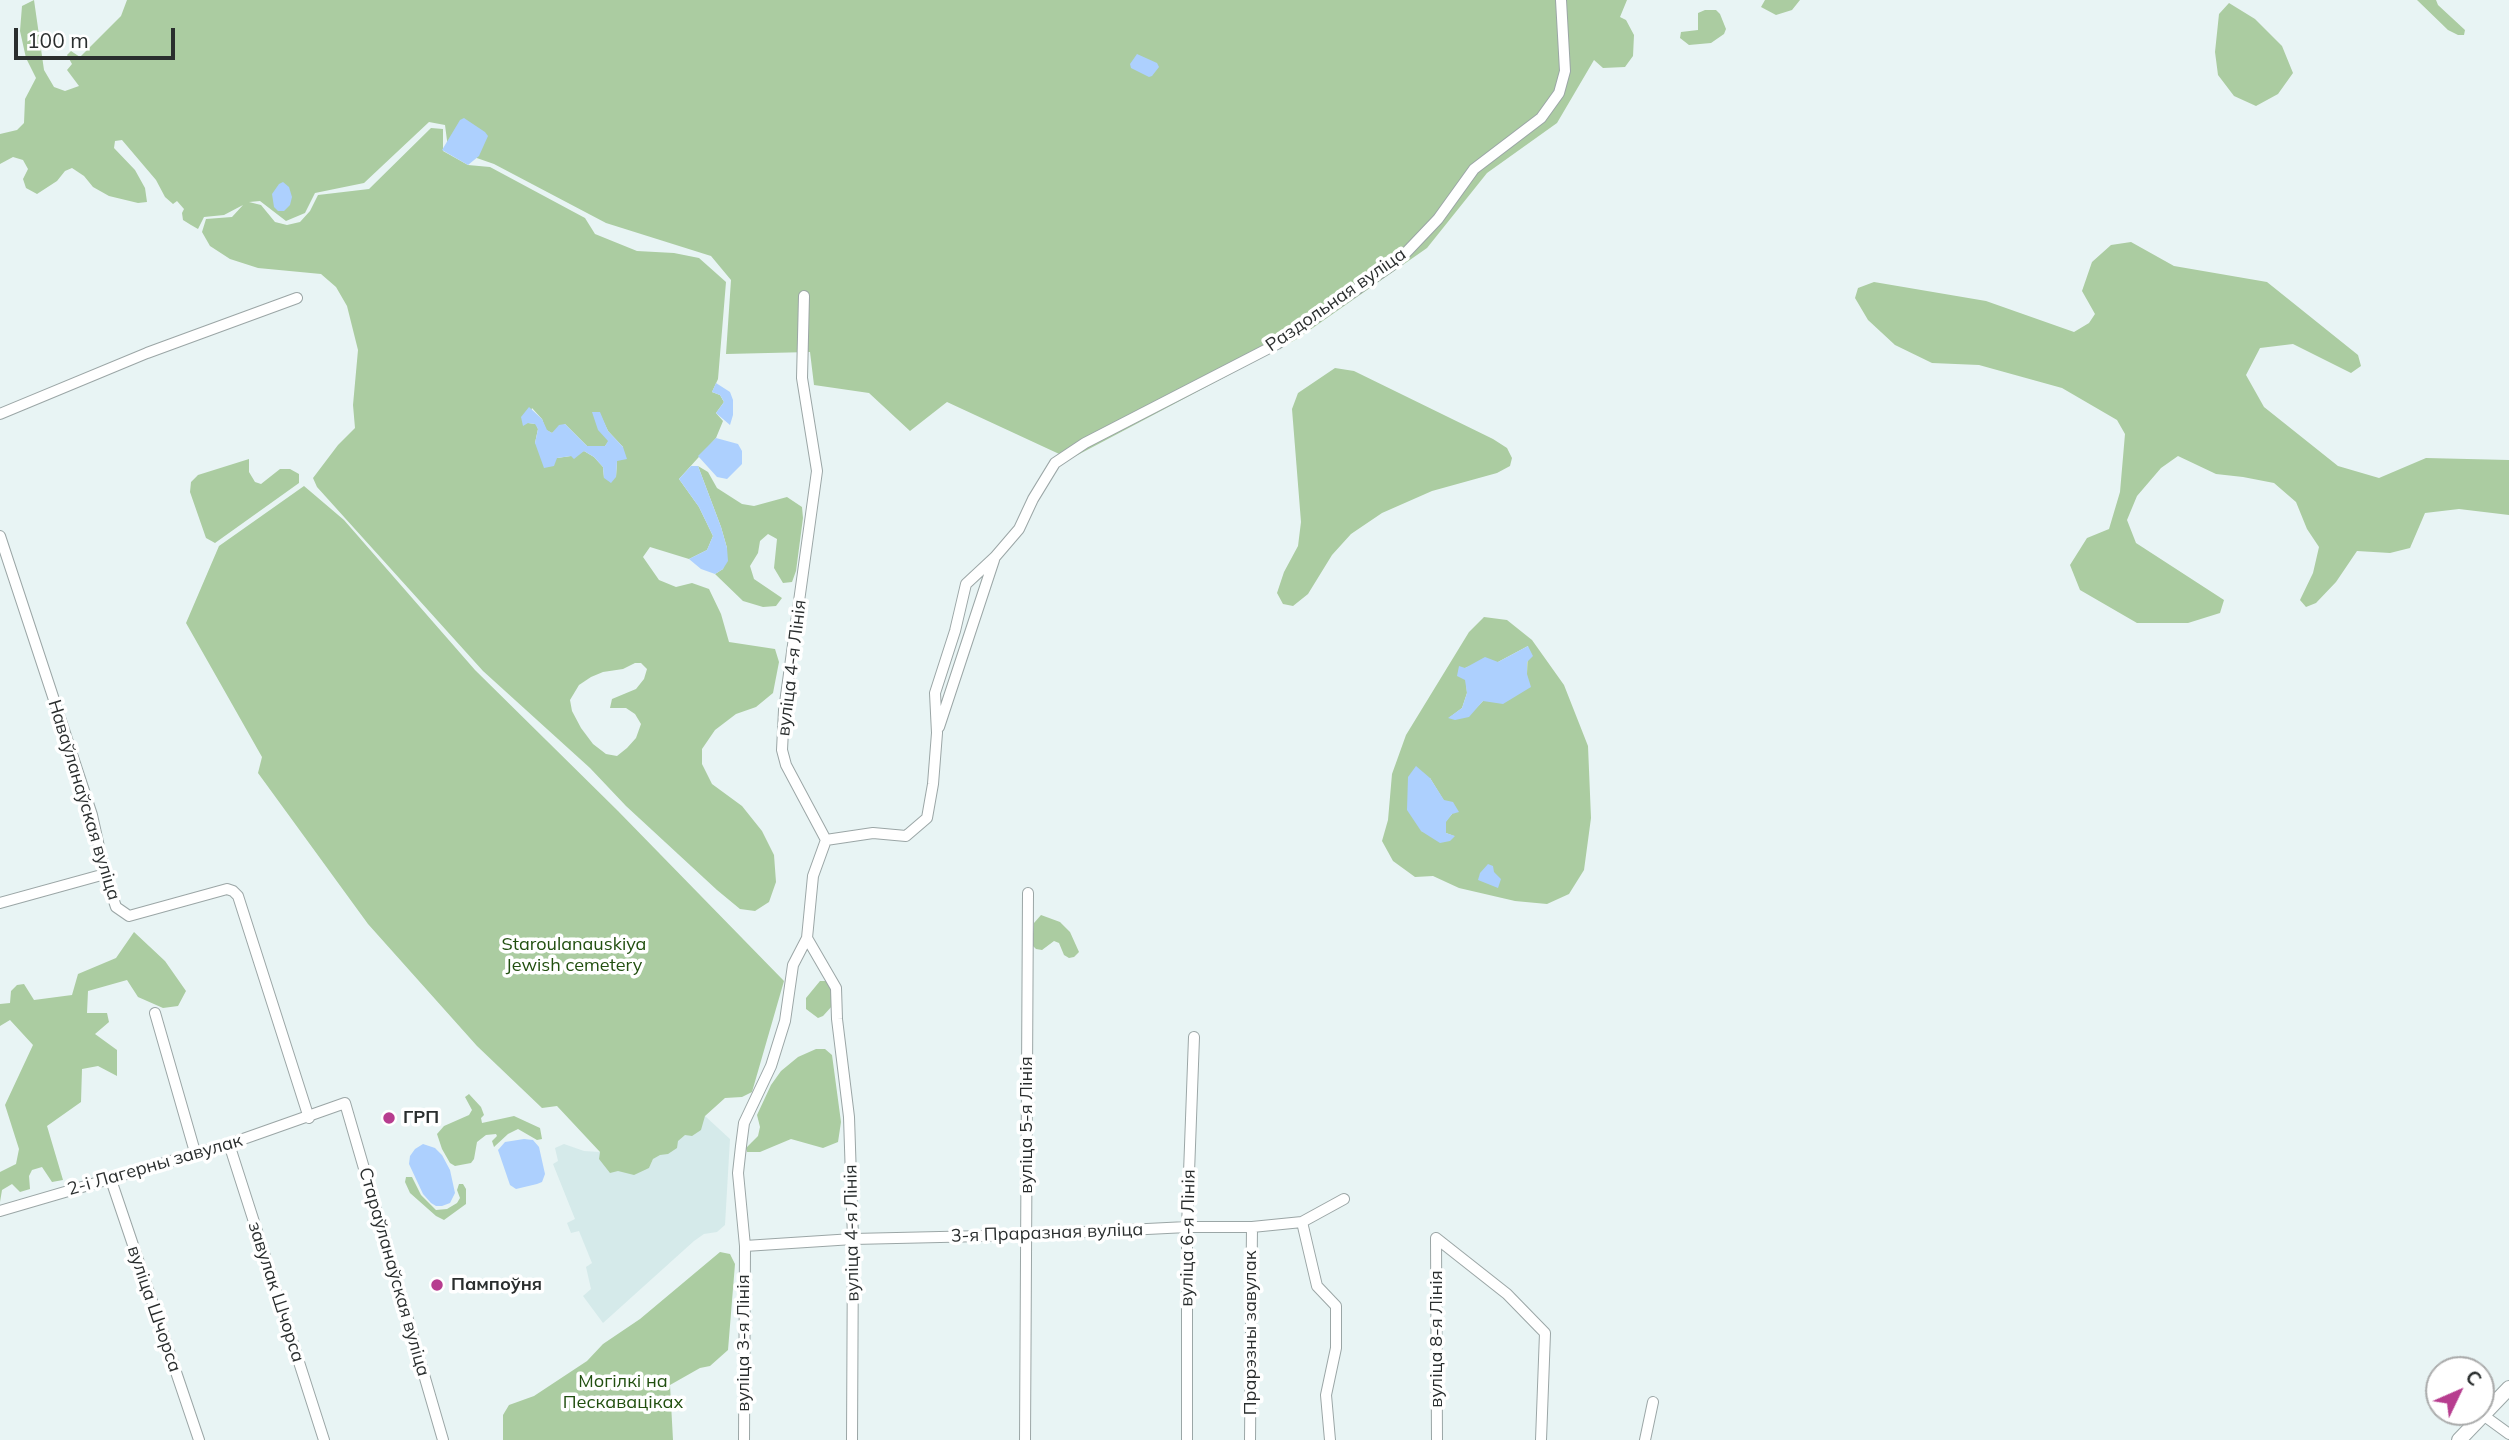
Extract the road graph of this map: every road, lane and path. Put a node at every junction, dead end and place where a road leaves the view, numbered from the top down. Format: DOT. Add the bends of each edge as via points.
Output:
graph roads {
  1 [pos="1561,0"];
  2 [pos="804,296"];
  3 [pos="297,298"];
  4 [pos="0,414"];
  5 [pos="0,536"];
  6 [pos="995,557"];
  7 [pos="937,733"];
  8 [pos="826,840"];
  9 [pos="105,874"];
  10 [pos="1028,893"];
  11 [pos="0,903"];
  12 [pos="807,938"];
  13 [pos="155,1013"];
  14 [pos="1194,1037"];
  15 [pos="345,1103"];
  16 [pos="309,1118"];
  17 [pos="229,1144"];
  18 [pos="195,1152"];
  19 [pos="110,1177"];
  20 [pos="1344,1199"];
  21 [pos="0,1211"];
  22 [pos="1302,1222"];
  23 [pos="1187,1227"];
  24 [pos="1252,1227"];
  25 [pos="1027,1235"];
  26 [pos="853,1239"];
  27 [pos="745,1246"];
  28 [pos="2509,1388"];
  29 [pos="1653,1402"];
  30 [pos="2495,1403"];
  31 [pos="2472,1426"];
  32 [pos="199,1440"];
  33 [pos="324,1440"];
  34 [pos="443,1440"];
  35 [pos="744,1440"];
  36 [pos="852,1440"];
  37 [pos="1025,1440"];
  38 [pos="1187,1440"];
  39 [pos="1250,1440"];
  40 [pos="1331,1440"];
  41 [pos="1437,1440"];
  42 [pos="1541,1440"];
  43 [pos="1645,1440"];
  44 [pos="2459,1440"];
  1 -- 6 [label="street, Раздольная вуліца" via="1565,71 1559,93 1541,118 1474,170 1438,219 1398,261 1277,344 1055,463 1018,529"];
  2 -- 8 [label="street, вуліца 4-я Лінія" via="802,378 817,471 782,750"];
  3 -- 4 [label="street"];
  5 -- 9 [label="street, Наваўланаўская вуліца" via="92,815"];
  6 -- 7 [label="street"];
  6 -- 7 [label="street" via="966,584 962,595 935,693"];
  7 -- 8 [label="street" via="927,818 906,836 873,833"];
  8 -- 12 [label="street" via="813,876"];
  9 -- 11 [label="street"];
  9 -- 16 [label="street, Наваўланаўская вуліца" via="116,907 129,916 227,889 238,896"];
  10 -- 25 [label="street, вуліца 5-я Лінія"];
  12 -- 26 [label="street, вуліца 4-я Лінія" via="836,988 849,1117"];
  12 -- 27 [label="street, вуліца 3-я Лінія" via="793,965 785,1021 771,1066 744,1123 738,1173"];
  13 -- 18 [label="street"];
  14 -- 23 [label="street, вуліца 6-я Лінія"];
  15 -- 16 [label="street, 2-і Лагерны завулак"];
  15 -- 34 [label="street, Стараўланаўская вуліца"];
  16 -- 17 [label="street, 2-і Лагерны завулак"];
  17 -- 18 [label="street, 2-і Лагерны завулак"];
  17 -- 33 [label="street, завулак Шчорса"];
  18 -- 19 [label="street, 2-і Лагерны завулак"];
  19 -- 21 [label="street, 2-і Лагерны завулак"];
  19 -- 32 [label="street, вуліца Шчорса"];
  20 -- 22 [label="street, 3-я Праразная вуліца"];
  22 -- 24 [label="street, 3-я Праразная вуліца"];
  22 -- 40 [label="street" via="1317,1286 1336,1306 1336,1348 1326,1395"];
  23 -- 24 [label="street, 3-я Праразная вуліца"];
  23 -- 25 [label="street, 3-я Праразная вуліца"];
  23 -- 38 [label="street, вуліца 6-я Лінія"];
  24 -- 39 [label="street, Прарэзны завулак"];
  25 -- 26 [label="street, 3-я Праразная вуліца"];
  25 -- 37 [label="street, вуліца 5-я Лінія"];
  26 -- 27 [label="street, 3-я Праразная вуліца"];
  26 -- 36 [label="street, вуліца 4-я Лінія"];
  27 -- 35 [label="street, вуліца 3-я Лінія"];
  28 -- 30 [label="street"];
  29 -- 43 [label="street"];
  31 -- 44 [label="street"];
  41 -- 42 [label="street, вуліца 8-я Лінія" via="1436,1238 1507,1294 1545,1333"];
}
